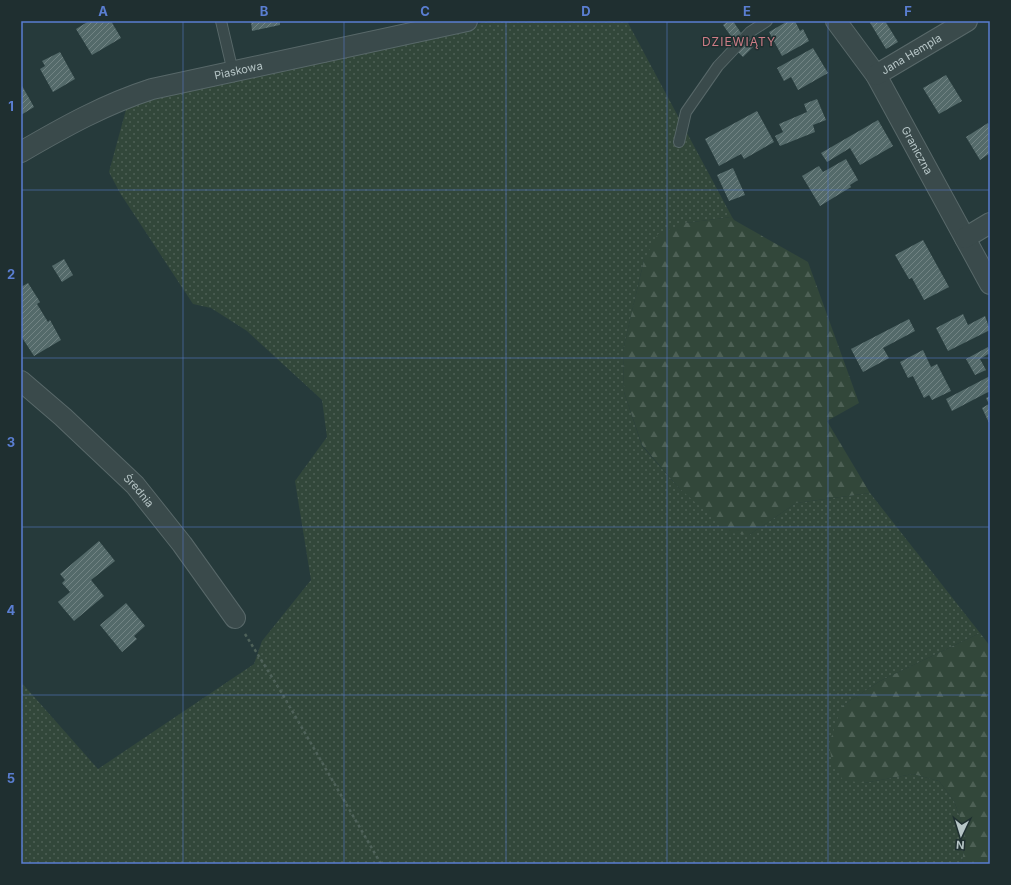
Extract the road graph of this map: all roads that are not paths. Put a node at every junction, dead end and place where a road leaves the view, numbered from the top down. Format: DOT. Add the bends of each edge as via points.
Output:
graph roads {
  1 [pos="221,21"];
  2 [pos="467,21"];
  3 [pos="767,21"];
  4 [pos="836,21"];
  5 [pos="967,21"];
  6 [pos="233,72"];
  7 [pos="876,75"];
  8 [pos="679,142"];
  9 [pos="21,152"];
  10 [pos="990,223"];
  11 [pos="964,238"];
  12 [pos="990,284"];
  13 [pos="21,381"];
  14 [pos="235,618"];
  1 -- 6 [label="lane"];
  2 -- 6 [label="street, Piaskowa"];
  3 -- 8 [label="lane" via="750,32 718,66 686,112"];
  4 -- 7 [label="street, Graniczna"];
  5 -- 7 [label="street, Jana Hempla"];
  6 -- 9 [label="street, Piaskowa" via="152,89 127,97 83,116"];
  7 -- 11 [label="street, Graniczna"];
  10 -- 11 [label="street"];
  11 -- 12 [label="street, Graniczna"];
  13 -- 14 [label="street, Średnia" via="135,485 182,544"];
}
